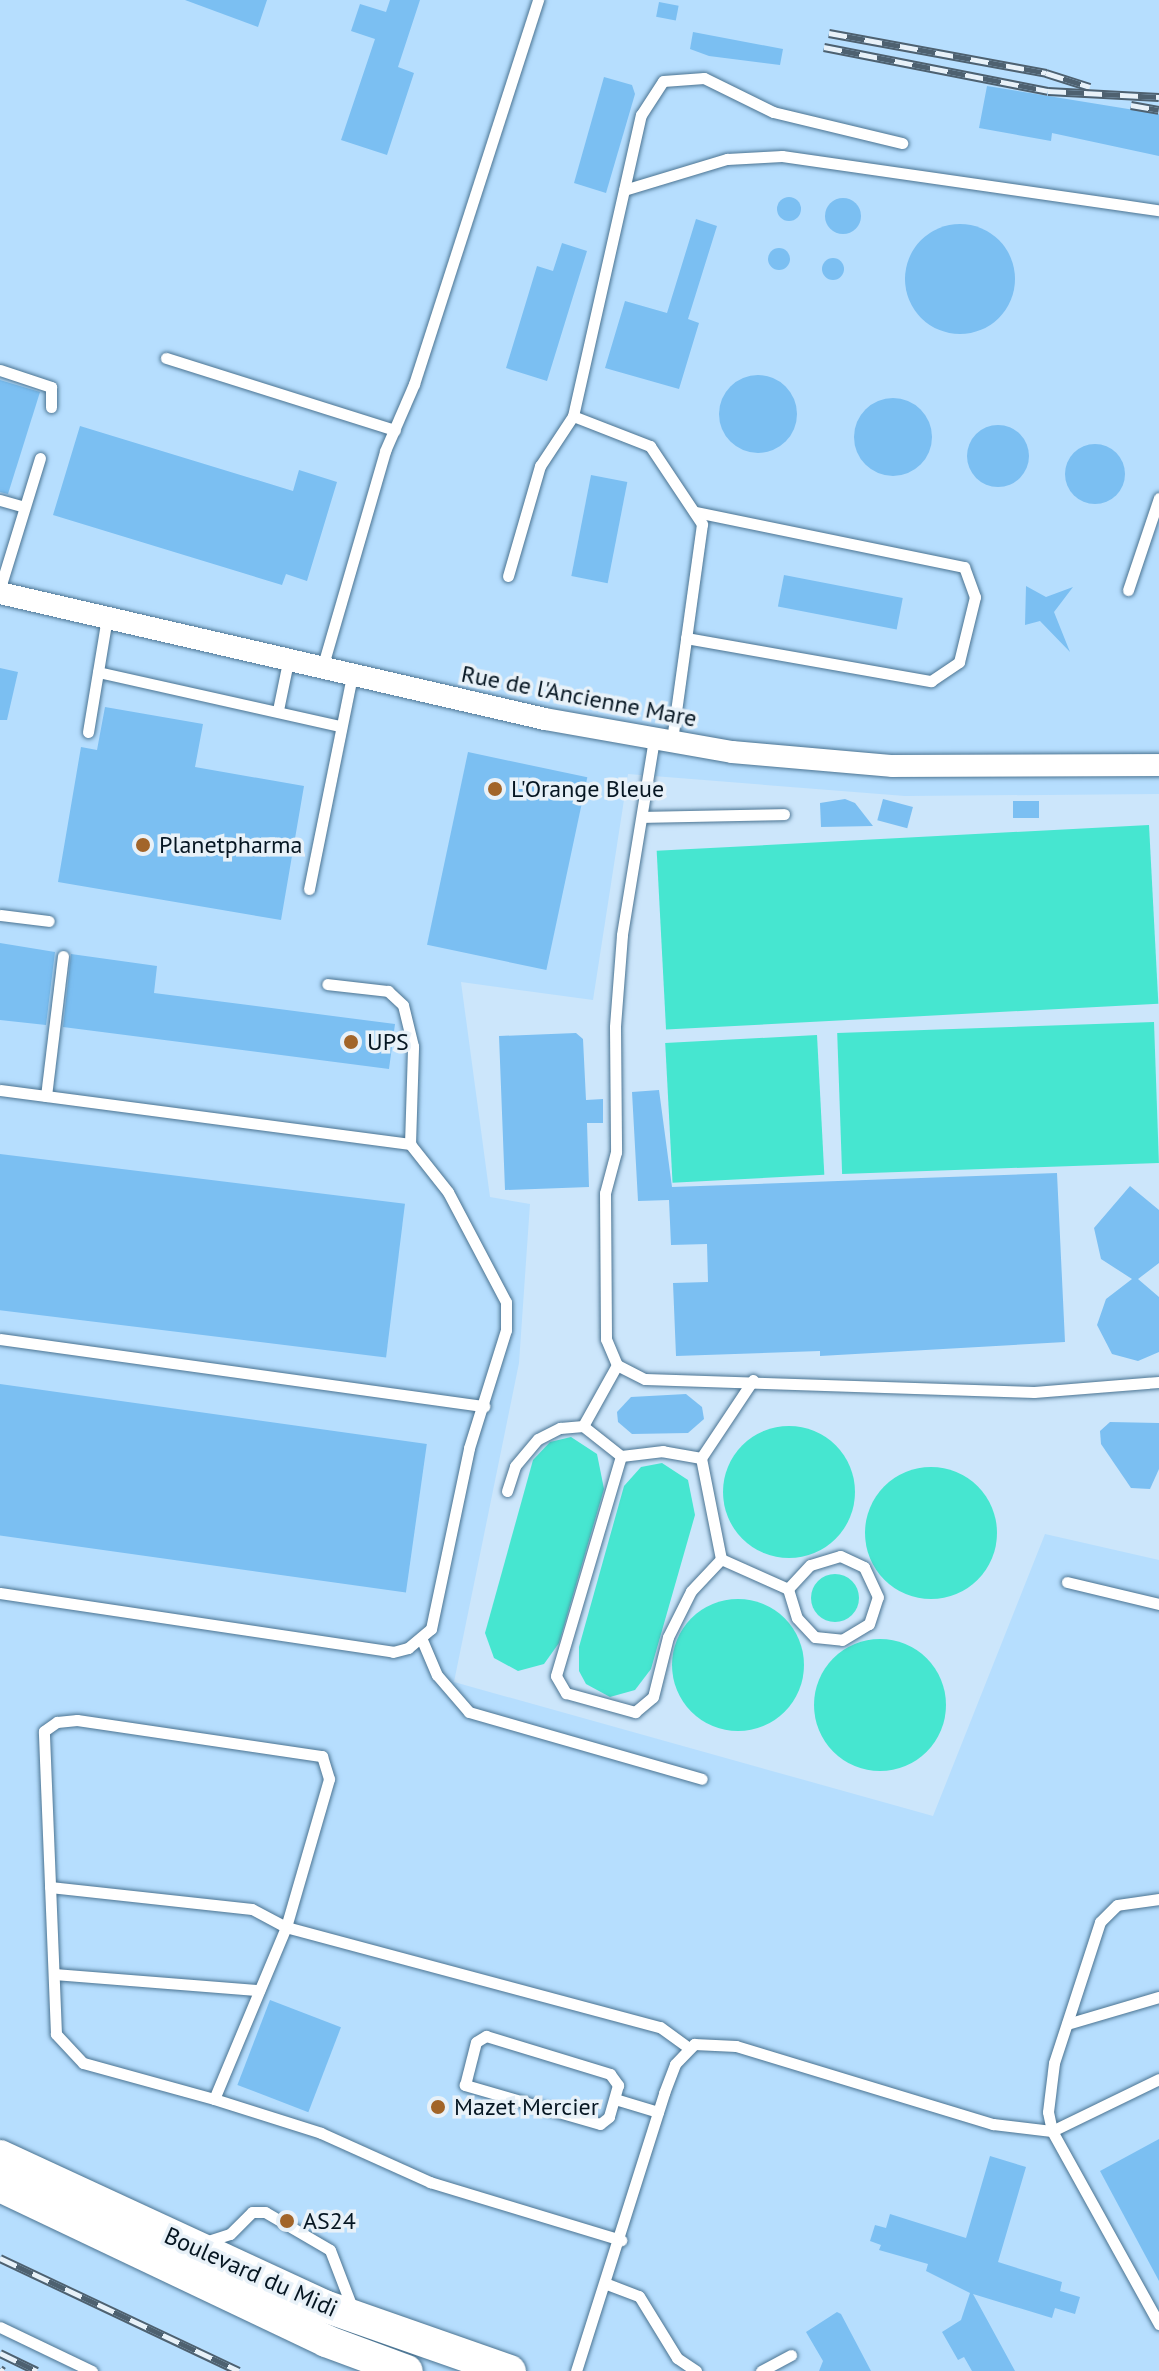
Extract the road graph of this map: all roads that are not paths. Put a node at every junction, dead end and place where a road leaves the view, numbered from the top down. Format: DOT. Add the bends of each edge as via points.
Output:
graph roads {
  1 [pos="538,0"];
  2 [pos="902,143"];
  3 [pos="624,190"];
  4 [pos="1159,210"];
  5 [pos="166,358"];
  6 [pos="0,370"];
  7 [pos="51,407"];
  8 [pos="573,416"];
  9 [pos="395,430"];
  10 [pos="40,458"];
  11 [pos="1159,498"];
  12 [pos="0,500"];
  13 [pos="21,506"];
  14 [pos="695,512"];
  15 [pos="6,538"];
  16 [pos="508,576"];
  17 [pos="0,590"];
  18 [pos="1128,590"];
  19 [pos="107,617"];
  20 [pos="686,638"];
  21 [pos="290,657"];
  22 [pos="323,665"];
  23 [pos="98,672"];
  24 [pos="352,676"];
  25 [pos="278,710"];
  26 [pos="339,726"];
  27 [pos="88,732"];
  28 [pos="663,740"];
  29 [pos="1159,765"];
  30 [pos="784,814"];
  31 [pos="644,817"];
  32 [pos="309,889"];
  33 [pos="0,915"];
  34 [pos="49,921"];
  35 [pos="63,956"];
  36 [pos="327,984"];
  37 [pos="0,1090"];
  38 [pos="46,1096"];
  39 [pos="410,1144"];
  40 [pos="0,1339"];
  41 [pos="617,1365"];
  42 [pos="753,1380"];
  43 [pos="1159,1382"];
  44 [pos="484,1406"];
  45 [pos="583,1426"];
  46 [pos="621,1456"];
  47 [pos="701,1458"];
  48 [pos="507,1491"];
  49 [pos="721,1559"];
  50 [pos="1067,1582"];
  51 [pos="788,1589"];
  52 [pos="0,1593"];
  53 [pos="1159,1604"];
  54 [pos="422,1640"];
  55 [pos="702,1779"];
  56 [pos="50,1887"];
  57 [pos="1159,1899"];
  58 [pos="286,1927"];
  59 [pos="54,1974"];
  60 [pos="259,1990"];
  61 [pos="1159,1997"];
  62 [pos="1067,2024"];
  63 [pos="689,2048"];
  64 [pos="1159,2079"];
  65 [pos="214,2099"];
  66 [pos="615,2099"];
  67 [pos="658,2112"];
  68 [pos="1052,2131"];
  69 [pos="0,2156"];
  70 [pos="0,2186"];
  71 [pos="621,2240"];
  72 [pos="187,2244"];
  73 [pos="607,2284"];
  74 [pos="355,2318"];
  75 [pos="1159,2324"];
  76 [pos="0,2327"];
  77 [pos="348,2349"];
  78 [pos="791,2355"];
  79 [pos="92,2371"];
  80 [pos="407,2371"];
  81 [pos="452,2371"];
  82 [pos="510,2371"];
  83 [pos="576,2371"];
  84 [pos="696,2371"];
  85 [pos="761,2371"];
  1 -- 9 [label="lane"];
  2 -- 3 [label="lane" via="773,112 704,78 663,81 641,115"];
  3 -- 4 [label="lane" via="727,159 782,156"];
  3 -- 8 [label="lane"];
  5 -- 9 [label="lane"];
  6 -- 7 [label="lane" via="51,387"];
  8 -- 14 [label="lane" via="650,446"];
  8 -- 16 [label="lane" via="540,466"];
  9 -- 22 [label="lane"];
  10 -- 13 [label="lane"];
  11 -- 18 [label="lane"];
  12 -- 13 [label="lane"];
  13 -- 15 [label="lane"];
  14 -- 20 [label="lane" via="702,524"];
  14 -- 20 [label="lane" via="964,567 975,597 959,662 931,681"];
  15 -- 17 [label="lane"];
  17 -- 19 [label="street, Rue de l'Ancienne Mare"];
  19 -- 21 [label="street, Rue de l'Ancienne Mare"];
  19 -- 23 [label="lane"];
  20 -- 28 [label="lane"];
  21 -- 22 [label="street, Rue de l'Ancienne Mare"];
  21 -- 25 [label="lane"];
  22 -- 24 [label="street, Rue de l'Ancienne Mare"];
  23 -- 25 [label="lane"];
  23 -- 27 [label="lane"];
  24 -- 26 [label="lane"];
  24 -- 28 [label="street, Rue de l'Ancienne Mare"];
  25 -- 26 [label="lane"];
  26 -- 32 [label="lane"];
  28 -- 29 [label="street, Rue de l'Ancienne Mare" via="893,766"];
  28 -- 31 [label="lane"];
  30 -- 31 [label="lane"];
  31 -- 41 [label="lane" via="622,935 615,1027 616,1152 605,1193 606,1339"];
  33 -- 34 [label="lane"];
  35 -- 38 [label="lane"];
  36 -- 39 [label="lane" via="388,991 403,1005 413,1046"];
  37 -- 38 [label="lane"];
  38 -- 39 [label="lane"];
  39 -- 44 [label="lane" via="448,1192 506,1302 506,1330"];
  40 -- 44 [label="lane"];
  41 -- 42 [label="lane" via="645,1379"];
  41 -- 45 [label="lane"];
  42 -- 43 [label="lane" via="1034,1392"];
  42 -- 47 [label="lane"];
  44 -- 54 [label="lane" via="469,1448 439,1609"];
  45 -- 46 [label="lane"];
  45 -- 48 [label="lane" via="538,1439 515,1466"];
  46 -- 47 [label="lane" via="663,1451"];
  46 -- 49 [label="lane" via="556,1676 566,1693 635,1712 653,1697 668,1637 691,1591"];
  47 -- 49 [label="lane"];
  49 -- 51 [label="lane"];
  50 -- 53 [label="lane"];
  51 -- 51 [label="lane" via="797,1618 815,1637 842,1640 869,1624 878,1597 864,1567 840,1556 810,1565"];
  52 -- 54 [label="lane" via="393,1652"];
  54 -- 55 [label="lane" via="437,1675 469,1712"];
  56 -- 58 [label="lane" via="252,1909"];
  56 -- 58 [label="lane" via="44,1731 57,1722 77,1720 322,1756 329,1779"];
  56 -- 59 [label="lane"];
  57 -- 62 [label="lane" via="1133,1898 1106,1914"];
  58 -- 60 [label="lane"];
  58 -- 63 [label="lane" via="660,2027"];
  59 -- 60 [label="lane"];
  59 -- 65 [label="lane" via="56,2034 83,2063"];
  60 -- 65 [label="lane"];
  61 -- 62 [label="lane"];
  62 -- 68 [label="lane" via="1049,2091"];
  63 -- 67 [label="lane" via="675,2064"];
  63 -- 68 [label="lane" via="703,2041 736,2046 993,2124"];
  64 -- 68 [label="lane"];
  65 -- 71 [label="lane" via="321,2133 430,2182"];
  66 -- 66 [label="lane" via="600,2124 462,2080 476,2042 486,2036 610,2074 618,2085"];
  66 -- 67 [label="lane"];
  67 -- 71 [label="lane"];
  68 -- 75 [label="lane"];
  69 -- 72 [label="main road, Boulevard du Midi"];
  70 -- 77 [label="main road, Boulevard du Midi"];
  71 -- 73 [label="lane"];
  72 -- 74 [label="main road, Boulevard du Midi"];
  72 -- 74 [label="lane" via="222,2238 252,2212 265,2212 330,2250"];
  73 -- 83 [label="lane"];
  73 -- 84 [label="lane" via="639,2296 677,2358"];
  74 -- 82 [label="main road, Boulevard du Midi"];
  76 -- 79 [label="lane"];
  77 -- 80 [label="main road, Boulevard du Midi"];
  77 -- 81 [label="main road, Boulevard du Midi" via="404,2356"];
  78 -- 85 [label="lane"];
}
